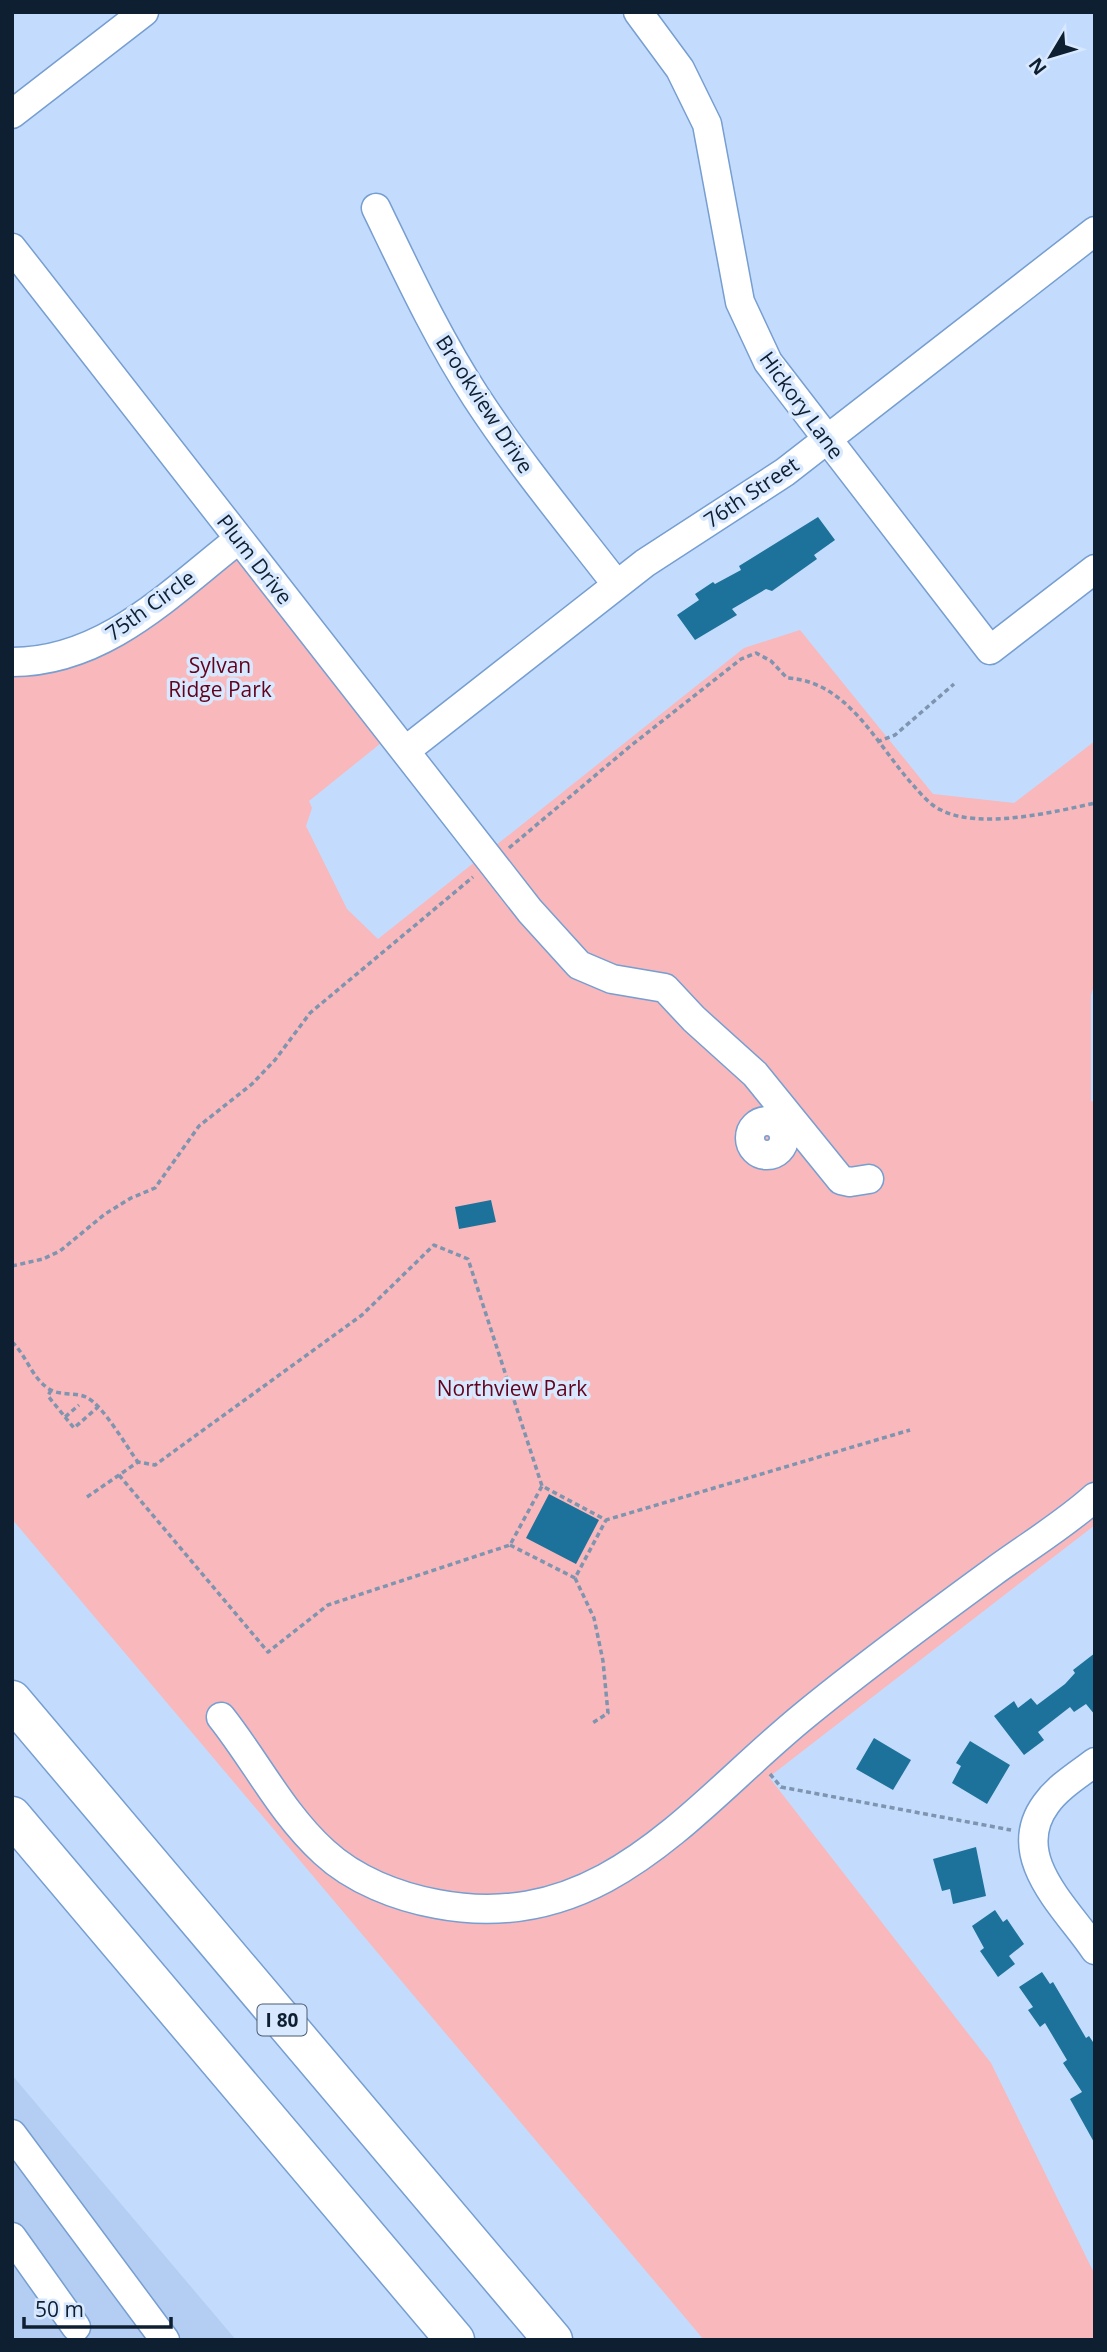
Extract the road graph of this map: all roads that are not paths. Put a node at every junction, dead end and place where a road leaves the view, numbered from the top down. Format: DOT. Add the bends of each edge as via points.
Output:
graph roads {
  1 [pos="144,12"];
  2 [pos="638,12"];
  3 [pos="12,114"];
  4 [pos="376,208"];
  5 [pos="1095,231"];
  6 [pos="12,248"];
  7 [pos="826,440"];
  8 [pos="239,539"];
  9 [pos="1095,569"];
  10 [pos="617,585"];
  11 [pos="12,662"];
  12 [pos="405,751"];
  13 [pos="869,1179"];
  14 [pos="1095,1497"];
  15 [pos="12,1700"];
  16 [pos="221,1717"];
  17 [pos="1095,1762"];
  18 [pos="12,1816"];
  19 [pos="1095,1950"];
  20 [pos="12,2134"];
  21 [pos="12,2237"];
  22 [pos="76,2327"];
  23 [pos="164,2340"];
  24 [pos="452,2340"];
  25 [pos="553,2340"];
  1 -- 3 [label="street"];
  2 -- 7 [label="street, Hickory Lane" via="680,69 707,124 732,269 751,331 768,362"];
  4 -- 10 [label="street, Brookview Drive" via="438,334 475,395"];
  5 -- 7 [label="street, 76th Street"];
  6 -- 8 [label="street, Plum Drive"];
  7 -- 9 [label="street, Hickory Lane" via="990,650"];
  7 -- 10 [label="street, 76th Street" via="754,495 671,544"];
  8 -- 11 [label="street, 75th Circle" via="133,622 101,641 63,656"];
  8 -- 12 [label="street, Plum Drive"];
  10 -- 12 [label="street, 76th Street"];
  12 -- 13 [label="street, Plum Drive" via="530,911 579,965 612,979 666,988 755,1074 785,1123 841,1180"];
  14 -- 16 [label="street" via="895,1643 640,1859 595,1886 544,1904 465,1910 413,1900 364,1880 325,1853 288,1811"];
  15 -- 25 [label="highway, I 80"];
  17 -- 19 [label="street" via="1046,1803 1033,1835 1038,1869"];
  18 -- 24 [label="highway"];
  20 -- 23 [label="street"];
  21 -- 22 [label="street"];
}
